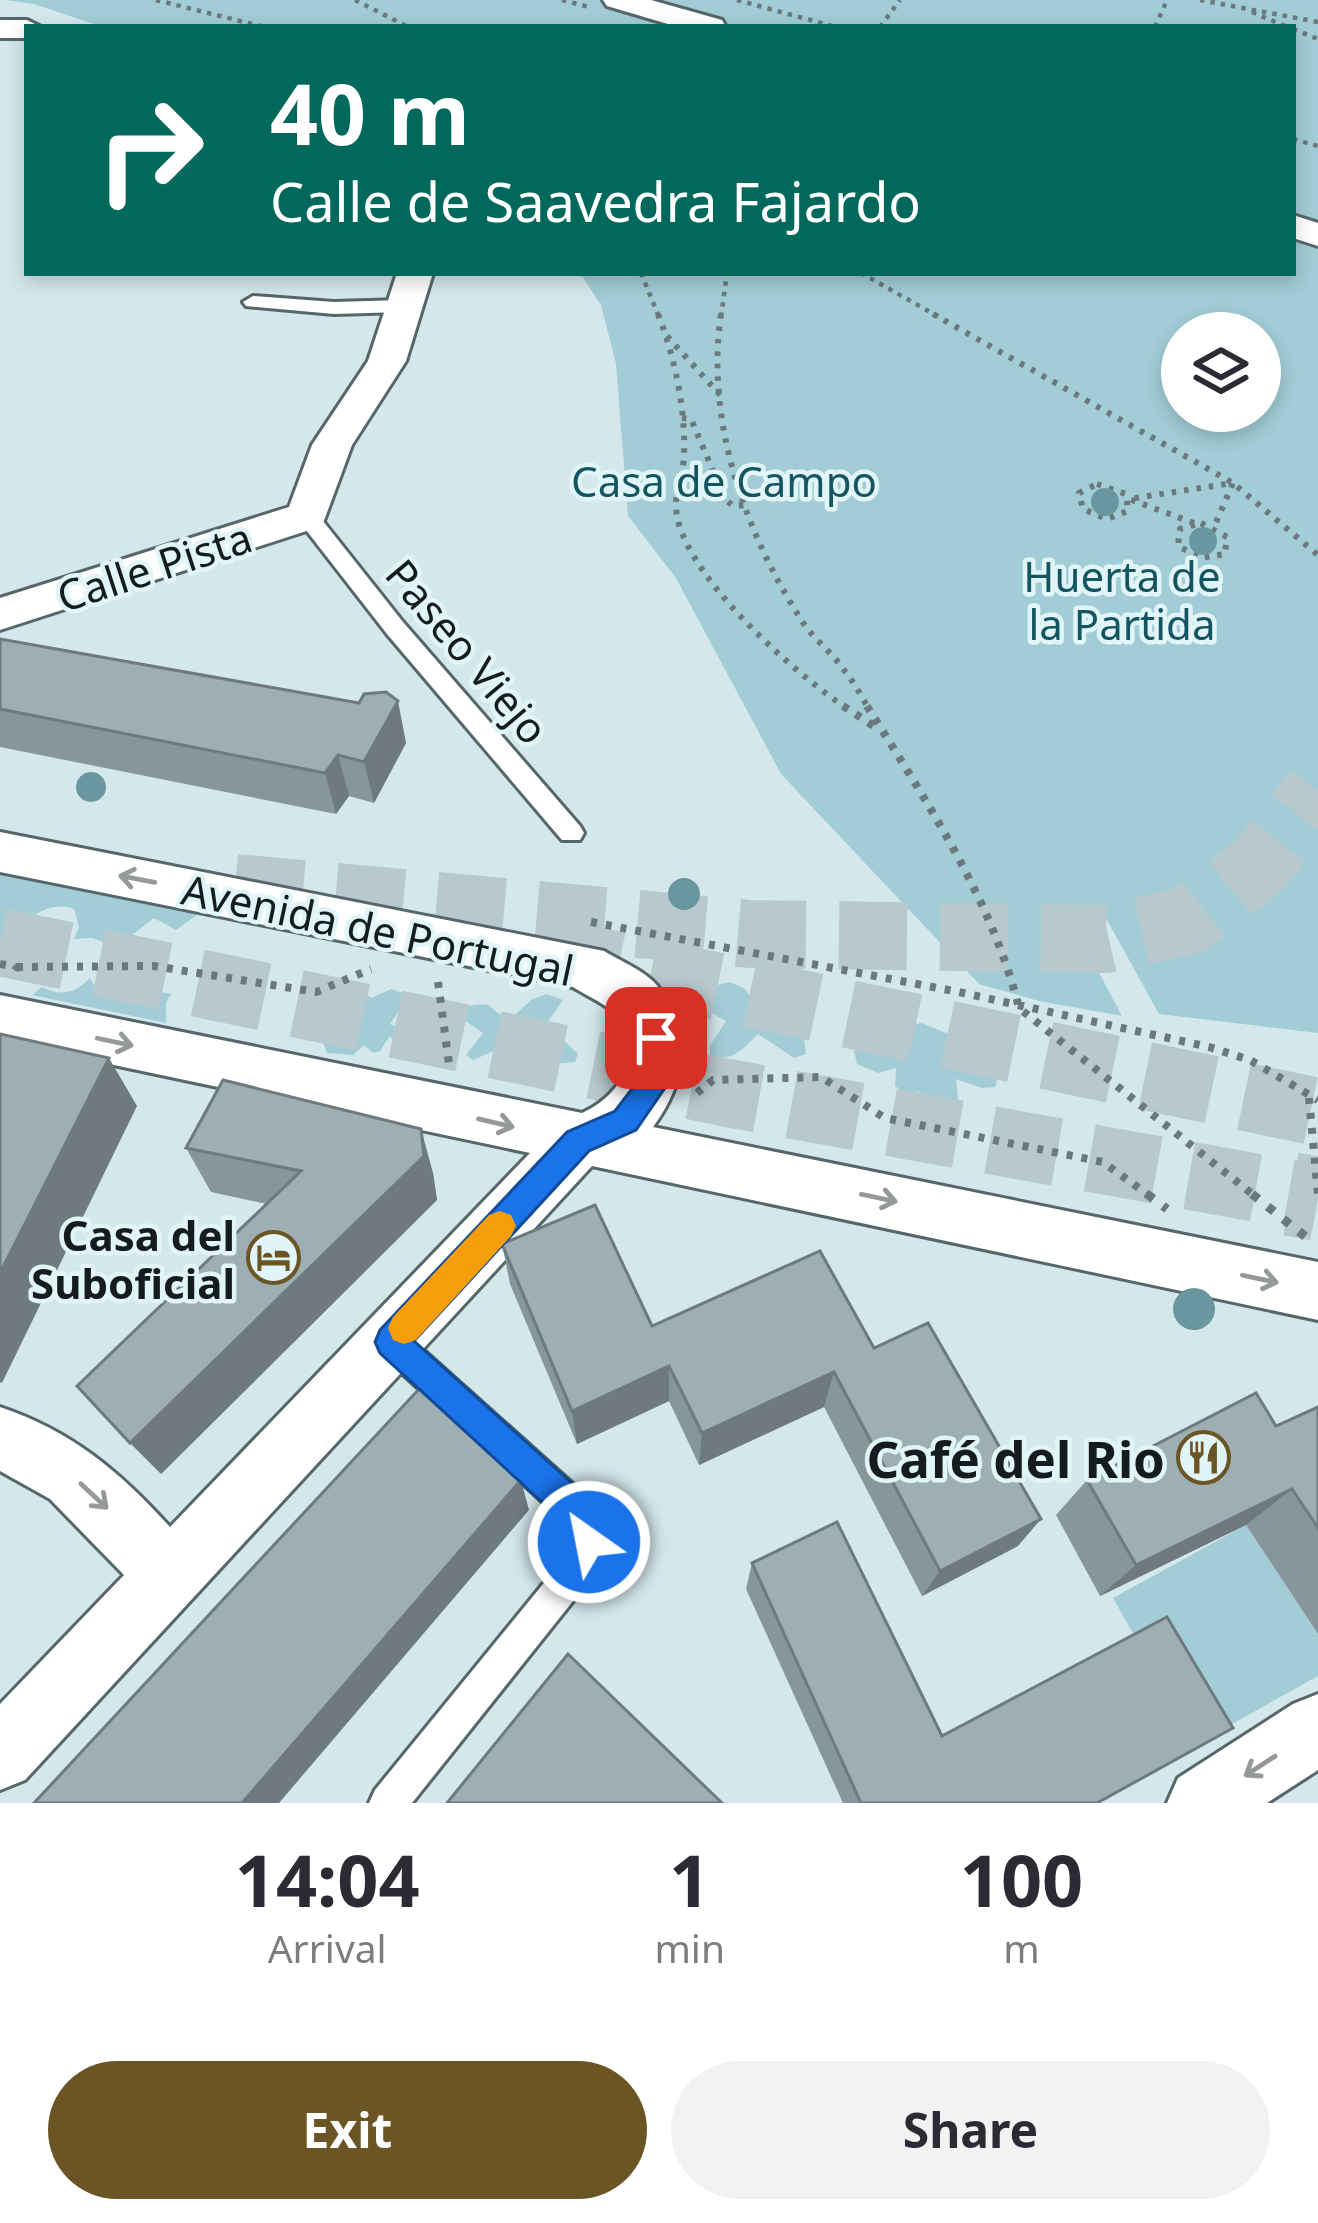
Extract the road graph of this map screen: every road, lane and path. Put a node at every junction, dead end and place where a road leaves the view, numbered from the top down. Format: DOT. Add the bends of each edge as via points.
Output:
graph roads {
  1 [pos="156,0"];
  2 [pos="356,0"];
  3 [pos="618,0"];
  4 [pos="737,0"];
  5 [pos="1200,0"];
  6 [pos="1229,0"];
  7 [pos="172,2"];
  8 [pos="1242,7"];
  9 [pos="1318,22"];
  10 [pos="253,24"];
  11 [pos="402,24"];
  12 [pos="702,24"];
  13 [pos="825,24"];
  14 [pos="1281,24"];
  15 [pos="642,276"];
  16 [pos="726,276"];
  17 [pos="866,276"];
  18 [pos="409,289"];
  19 [pos="253,302"];
  20 [pos="666,334"];
  21 [pos="723,398"];
  22 [pos="682,418"];
  23 [pos="1233,483"];
  24 [pos="1129,499"];
  25 [pos="745,505"];
  26 [pos="308,517"];
  27 [pos="1194,523"];
  28 [pos="1214,527"];
  29 [pos="1318,555"];
  30 [pos="0,614"];
  31 [pos="881,732"];
  32 [pos="571,833"];
  33 [pos="0,853"];
  34 [pos="579,920"];
  35 [pos="374,969"];
  36 [pos="418,978"];
  37 [pos="438,982"];
  38 [pos="457,984"];
  39 [pos="9,993"];
  40 [pos="1019,1008"];
  41 [pos="451,1073"];
  42 [pos="1314,1099"];
  43 [pos="682,1105"];
  44 [pos="578,1142"];
  45 [pos="1318,1195"];
  46 [pos="1175,1215"];
  47 [pos="1318,1247"];
  48 [pos="1318,1292"];
  49 [pos="391,1342"];
  50 [pos="0,1439"];
  51 [pos="170,1577"];
  52 [pos="1318,1729"];
  53 [pos="0,1755"];
  54 [pos="388,1803"];
  55 [pos="1203,1803"];
  1 -- 7 [label="path"];
  2 -- 11 [label="path"];
  3 -- 12 [label="street"];
  4 -- 13 [label="path"];
  5 -- 8 [label="path"];
  6 -- 8 [label="path"];
  7 -- 10 [label="path"];
  8 -- 9 [label="path"];
  8 -- 14 [label="path"];
  15 -- 20 [label="path"];
  16 -- 21 [label="path" via="717,324"];
  17 -- 23 [label="path"];
  18 -- 19 [label="lane" via="334,308"];
  18 -- 26 [label="street" via="387,361 332,446"];
  20 -- 21 [label="path"];
  20 -- 22 [label="path"];
  21 -- 25 [label="path" via="729,467"];
  22 -- 25 [label="path" via="692,422 725,499"];
  22 -- 31 [label="path" via="675,507 701,570 761,639"];
  23 -- 24 [label="path"];
  23 -- 28 [label="path"];
  23 -- 29 [label="path"];
  24 -- 24 [label="path" via="1128,511 1107,519 1089,514 1078,498 1096,484"];
  24 -- 27 [label="path"];
  25 -- 31 [label="path" via="804,626 844,669"];
  26 -- 30 [label="street, Calle Pista"];
  26 -- 32 [label="lane, Paseo Viejo"];
  27 -- 28 [label="path"];
  27 -- 28 [label="path" via="1176,540 1201,558 1229,549"];
  31 -- 40 [label="path" via="940,823 1008,964"];
  44 -- 33 [label="street, Avenida de Portugal, one-way" via="626,1120 639,1103 652,1085 656,1038 639,1001 585,967"];
  34 -- 40 [label="path"];
  35 -- 39 [label="path" via="316,992 154,966"];
  36 -- 37 [label="path"];
  37 -- 38 [label="path"];
  37 -- 41 [label="path"];
  39 -- 44 [label="street, one-way"];
  40 -- 42 [label="path" via="1230,1053"];
  40 -- 47 [label="path"];
  42 -- 45 [label="path"];
  43 -- 46 [label="path" via="713,1080 821,1078 885,1118 1103,1162"];
  44 -- 48 [label="street, one-way"];
  44 -- 49 [label="street, Avenida de Portugal"];
  49 -- 51 [label="street, Avenida de Portugal"];
  49 -- 54 [label="lane" via="581,1514 589,1542 578,1569"];
  50 -- 51 [label="street, one-way" via="30,1447 90,1490"];
  51 -- 53 [label="street, Avenida de Portugal"];
  52 -- 55 [label="street, one-way"];
}
